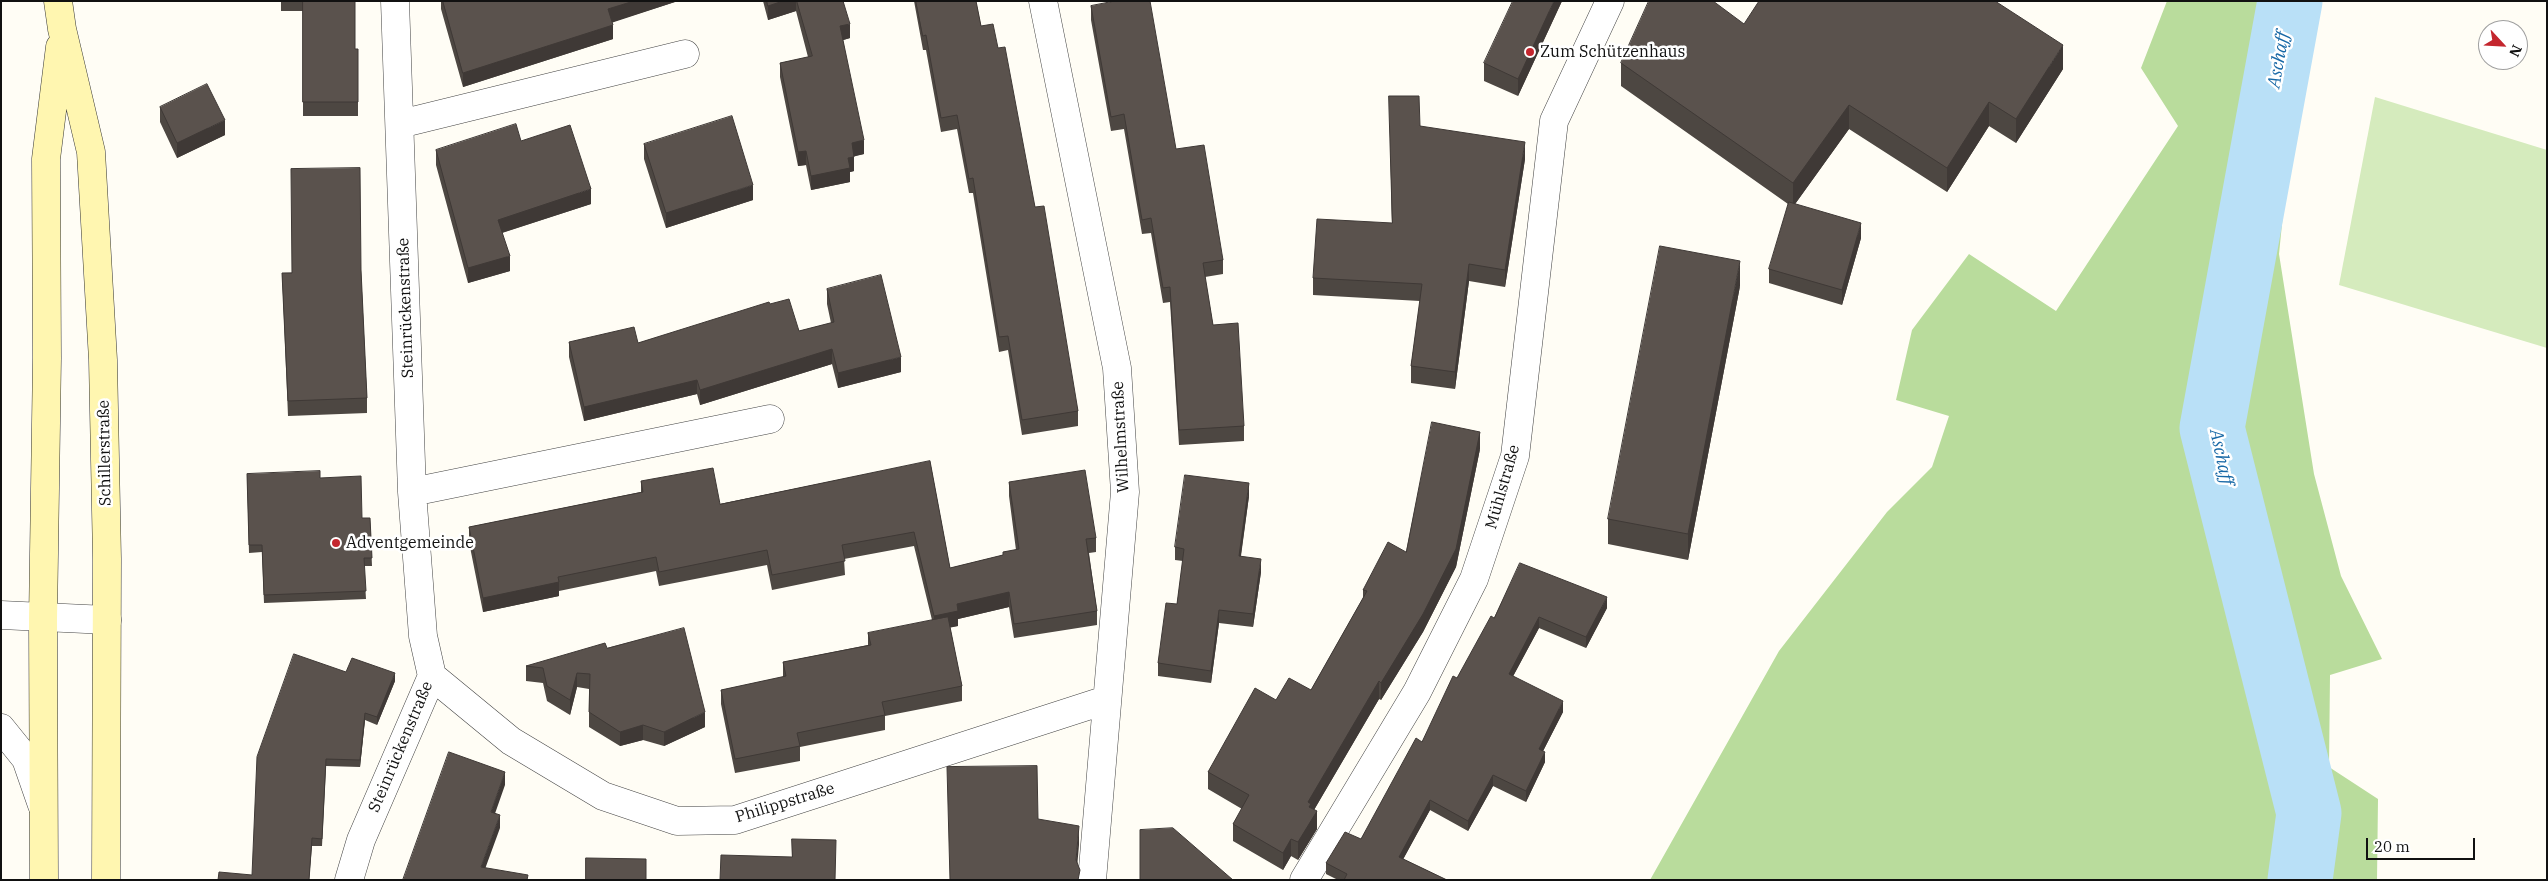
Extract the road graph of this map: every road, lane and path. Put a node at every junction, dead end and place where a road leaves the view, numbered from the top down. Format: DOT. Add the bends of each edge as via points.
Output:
graph roads {
  1 [pos="58,1"];
  2 [pos="395,1"];
  3 [pos="1043,1"];
  4 [pos="1610,1"];
  5 [pos="62,30"];
  6 [pos="685,54"];
  7 [pos="400,124"];
  8 [pos="770,420"];
  9 [pos="412,492"];
  10 [pos="1,615"];
  11 [pos="42,618"];
  12 [pos="107,620"];
  13 [pos="432,676"];
  14 [pos="1106,700"];
  15 [pos="1,728"];
  16 [pos="44,812"];
  17 [pos="44,880"];
  18 [pos="106,880"];
  19 [pos="349,880"];
  20 [pos="1092,880"];
  21 [pos="1304,880"];
  1 -- 5 [label="main road, Schillerstraße"];
  2 -- 7 [label="street, Steinrückenstraße"];
  3 -- 14 [label="street, Wilhelmstraße" via="1117,368 1125,492"];
  4 -- 21 [label="street, Mühlstraße" via="1554,121 1515,456 1474,579 1417,692"];
  5 -- 11 [label="main road, Schillerstraße" via="46,159 47,358"];
  5 -- 12 [label="main road, Schillerstraße" via="91,152 103,360"];
  6 -- 7 [label="street"];
  7 -- 9 [label="street, Steinrückenstraße"];
  8 -- 9 [label="street"];
  9 -- 13 [label="street, Steinrückenstraße" via="423,636"];
  10 -- 11 [label="street"];
  11 -- 12 [label="street"];
  11 -- 16 [label="main road, Schillerstraße"];
  12 -- 18 [label="main road, Schillerstraße"];
  13 -- 14 [label="street, Philippstraße" via="511,741 594,791 677,822 735,820"];
  13 -- 19 [label="street, Steinrückenstraße" via="361,840"];
  14 -- 20 [label="street, Wilhelmstraße"];
  15 -- 16 [label="street" via="26,759"];
  16 -- 17 [label="main road, Schillerstraße"];
}
